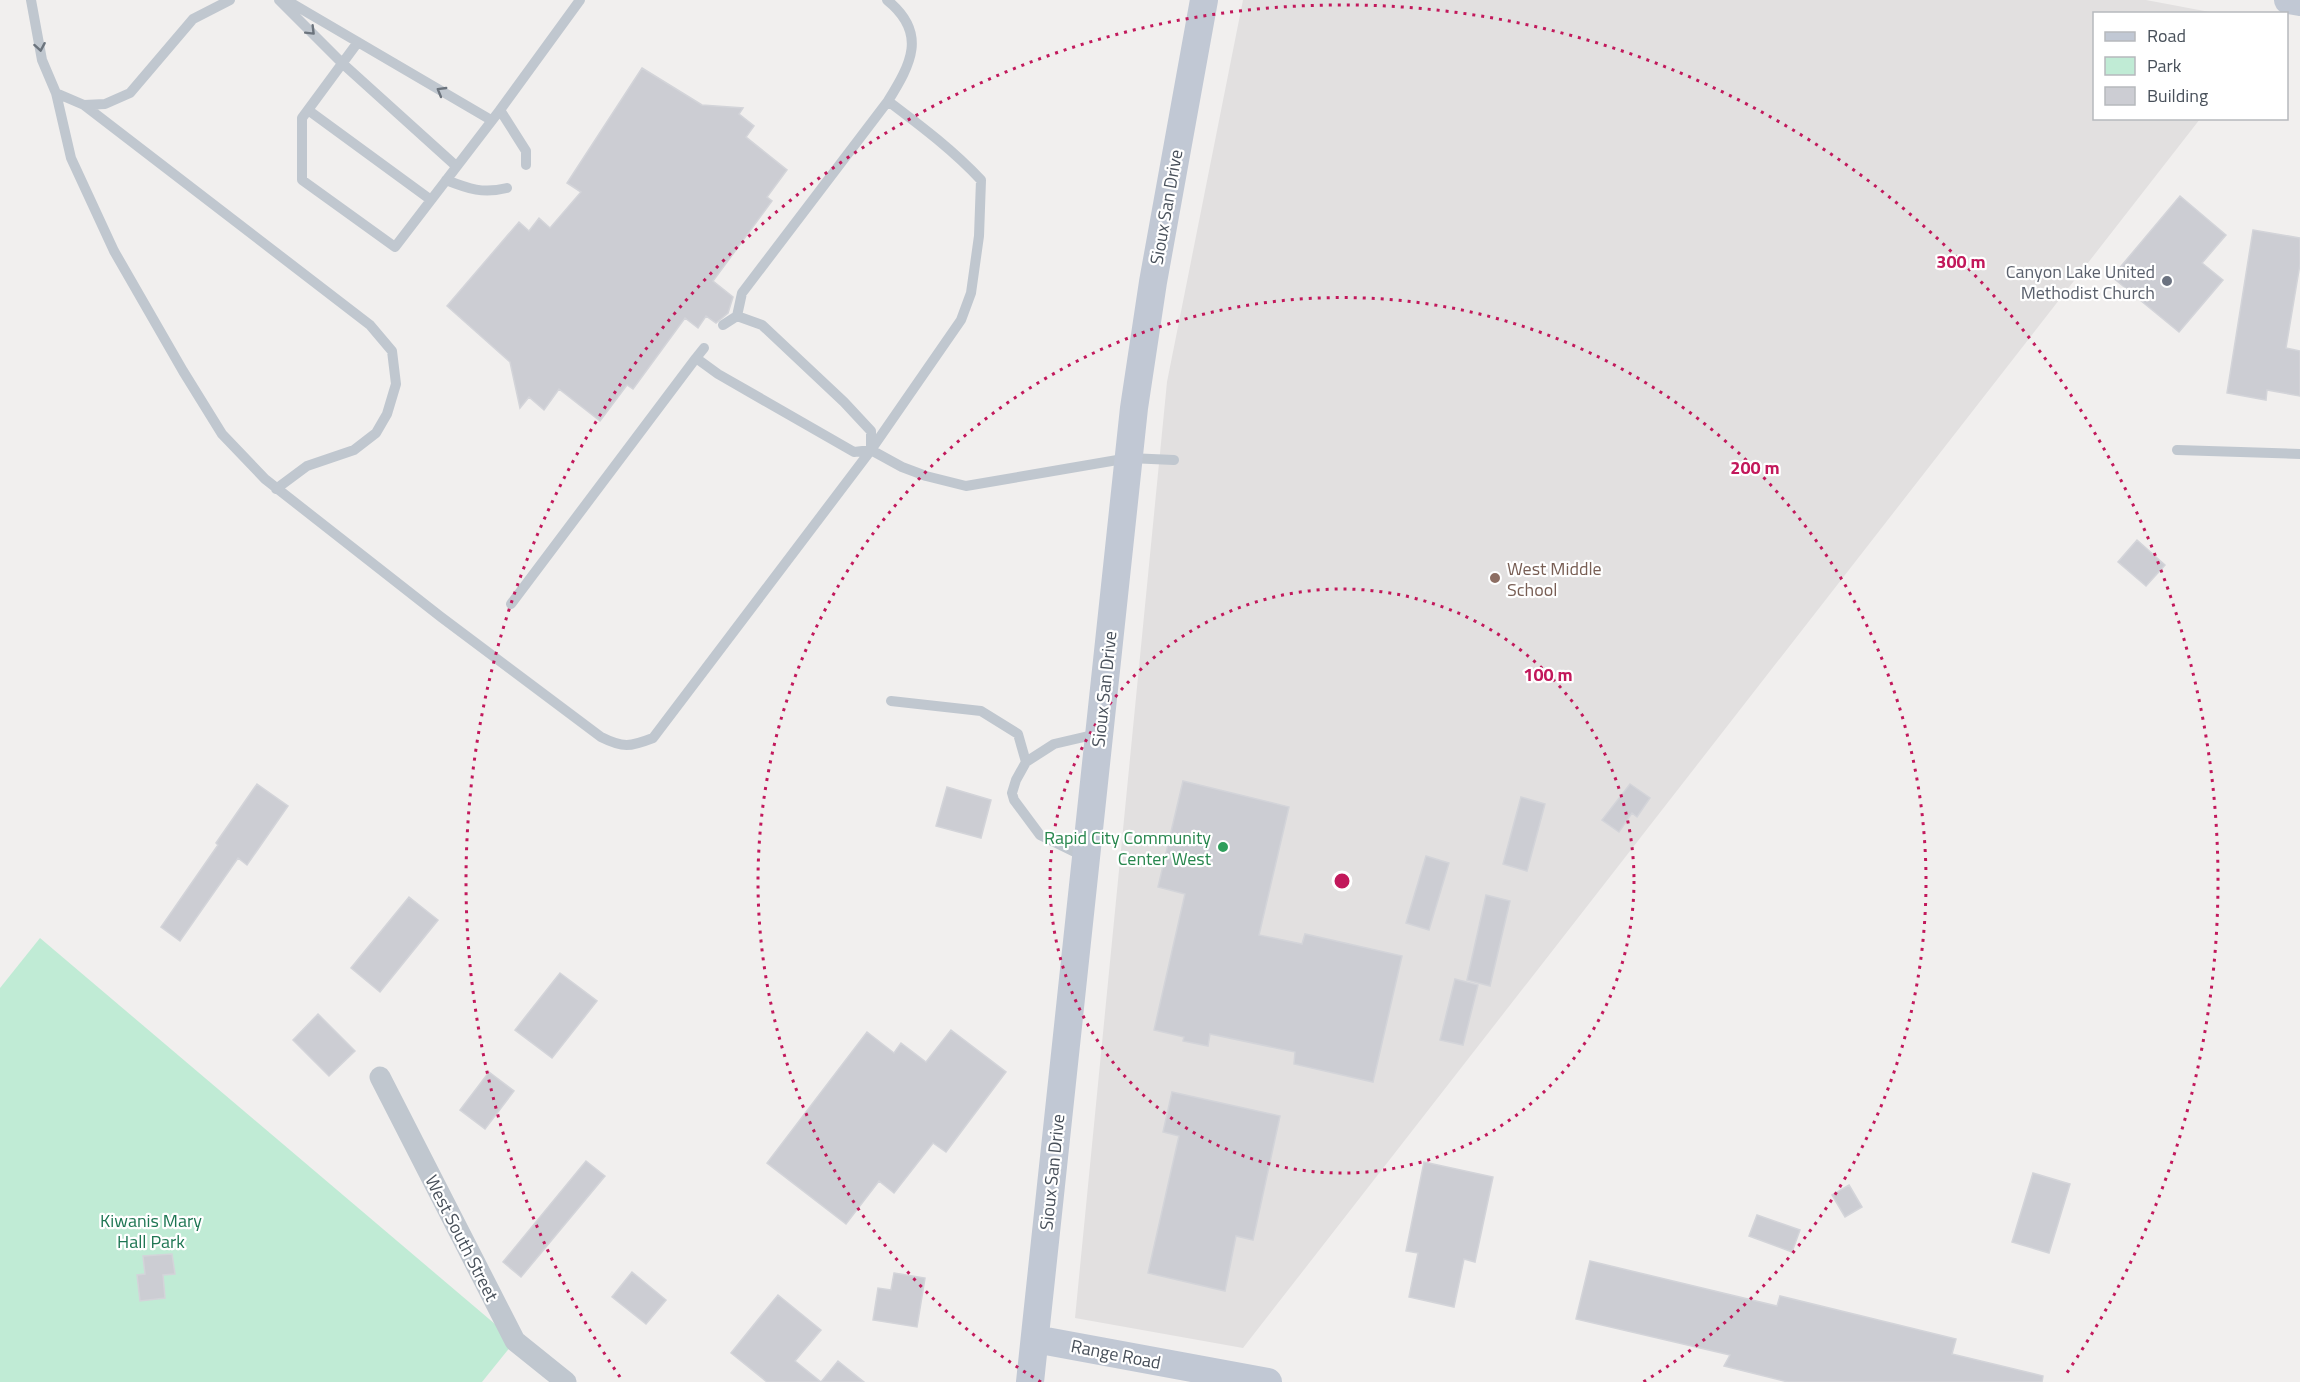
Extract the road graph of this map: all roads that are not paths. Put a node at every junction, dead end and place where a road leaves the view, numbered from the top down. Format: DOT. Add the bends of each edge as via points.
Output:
graph roads {
  1 [pos="32,0"];
  2 [pos="230,0"];
  3 [pos="279,0"];
  4 [pos="286,0"];
  5 [pos="580,0"];
  6 [pos="887,0"];
  7 [pos="1204,0"];
  8 [pos="2288,0"];
  9 [pos="2300,2"];
  10 [pos="358,42"];
  11 [pos="342,63"];
  12 [pos="56,93"];
  13 [pos="888,101"];
  14 [pos="84,105"];
  15 [pos="308,110"];
  16 [pos="500,110"];
  17 [pos="491,120"];
  18 [pos="526,165"];
  19 [pos="456,166"];
  20 [pos="446,180"];
  21 [pos="507,188"];
  22 [pos="431,200"];
  23 [pos="736,316"];
  24 [pos="723,325"];
  25 [pos="704,348"];
  26 [pos="696,358"];
  27 [pos="871,450"];
  28 [pos="2177,450"];
  29 [pos="2300,454"];
  30 [pos="1129,458"];
  31 [pos="1174,460"];
  32 [pos="276,489"];
  33 [pos="511,604"];
  34 [pos="891,701"];
  35 [pos="1099,734"];
  36 [pos="1026,762"];
  37 [pos="1086,857"];
  38 [pos="380,1077"];
  39 [pos="1035,1339"];
  40 [pos="566,1382"];
  41 [pos="1030,1382"];
  42 [pos="1268,1382"];
  1 -- 12 [label="lane, one-way" via="42,60"];
  2 -- 14 [label="lane" via="193,18 130,93 105,104"];
  3 -- 11 [label="lane, one-way"];
  4 -- 10 [label="lane"];
  5 -- 16 [label="lane"];
  6 -- 13 [label="lane" via="911,27 912,51 901,81"];
  7 -- 30 [label="street, Sioux San Drive" via="1151,293"];
  8 -- 9 [label="street"];
  10 -- 11 [label="lane"];
  17 -- 10 [label="lane, one-way"];
  11 -- 15 [label="lane"];
  11 -- 19 [label="lane"];
  12 -- 14 [label="lane"];
  12 -- 32 [label="lane" via="71,158 114,251 222,434"];
  13 -- 23 [label="lane" via="742,293"];
  13 -- 27 [label="lane" via="928,131 981,180 979,236 971,293 961,320"];
  14 -- 32 [label="lane" via="370,325 392,351 396,384 387,414 376,433 354,450 307,466"];
  15 -- 22 [label="lane"];
  15 -- 22 [label="lane" via="302,118 303,180 395,247"];
  16 -- 17 [label="lane"];
  16 -- 18 [label="lane" via="526,151"];
  17 -- 19 [label="lane"];
  19 -- 20 [label="lane"];
  20 -- 21 [label="lane" via="490,192"];
  20 -- 22 [label="lane"];
  23 -- 24 [label="lane"];
  23 -- 27 [label="lane" via="762,325 844,402 871,431"];
  25 -- 26 [label="lane"];
  26 -- 27 [label="lane" via="854,452"];
  26 -- 33 [label="lane"];
  27 -- 30 [label="lane" via="902,467 966,486"];
  27 -- 32 [label="lane" via="653,738 631,746 616,745 601,737"];
  28 -- 29 [label="lane"];
  30 -- 31 [label="lane"];
  30 -- 35 [label="street, Sioux San Drive"];
  34 -- 36 [label="lane" via="981,711 1018,734"];
  35 -- 36 [label="lane" via="1054,744"];
  35 -- 37 [label="street, Sioux San Drive"];
  36 -- 37 [label="lane" via="1012,793 1014,800 1040,834"];
  37 -- 39 [label="street, Sioux San Drive"];
  38 -- 40 [label="street, West South Street" via="515,1341"];
  39 -- 41 [label="street, Sioux San Drive"];
  39 -- 42 [label="street, Range Road"];
}
